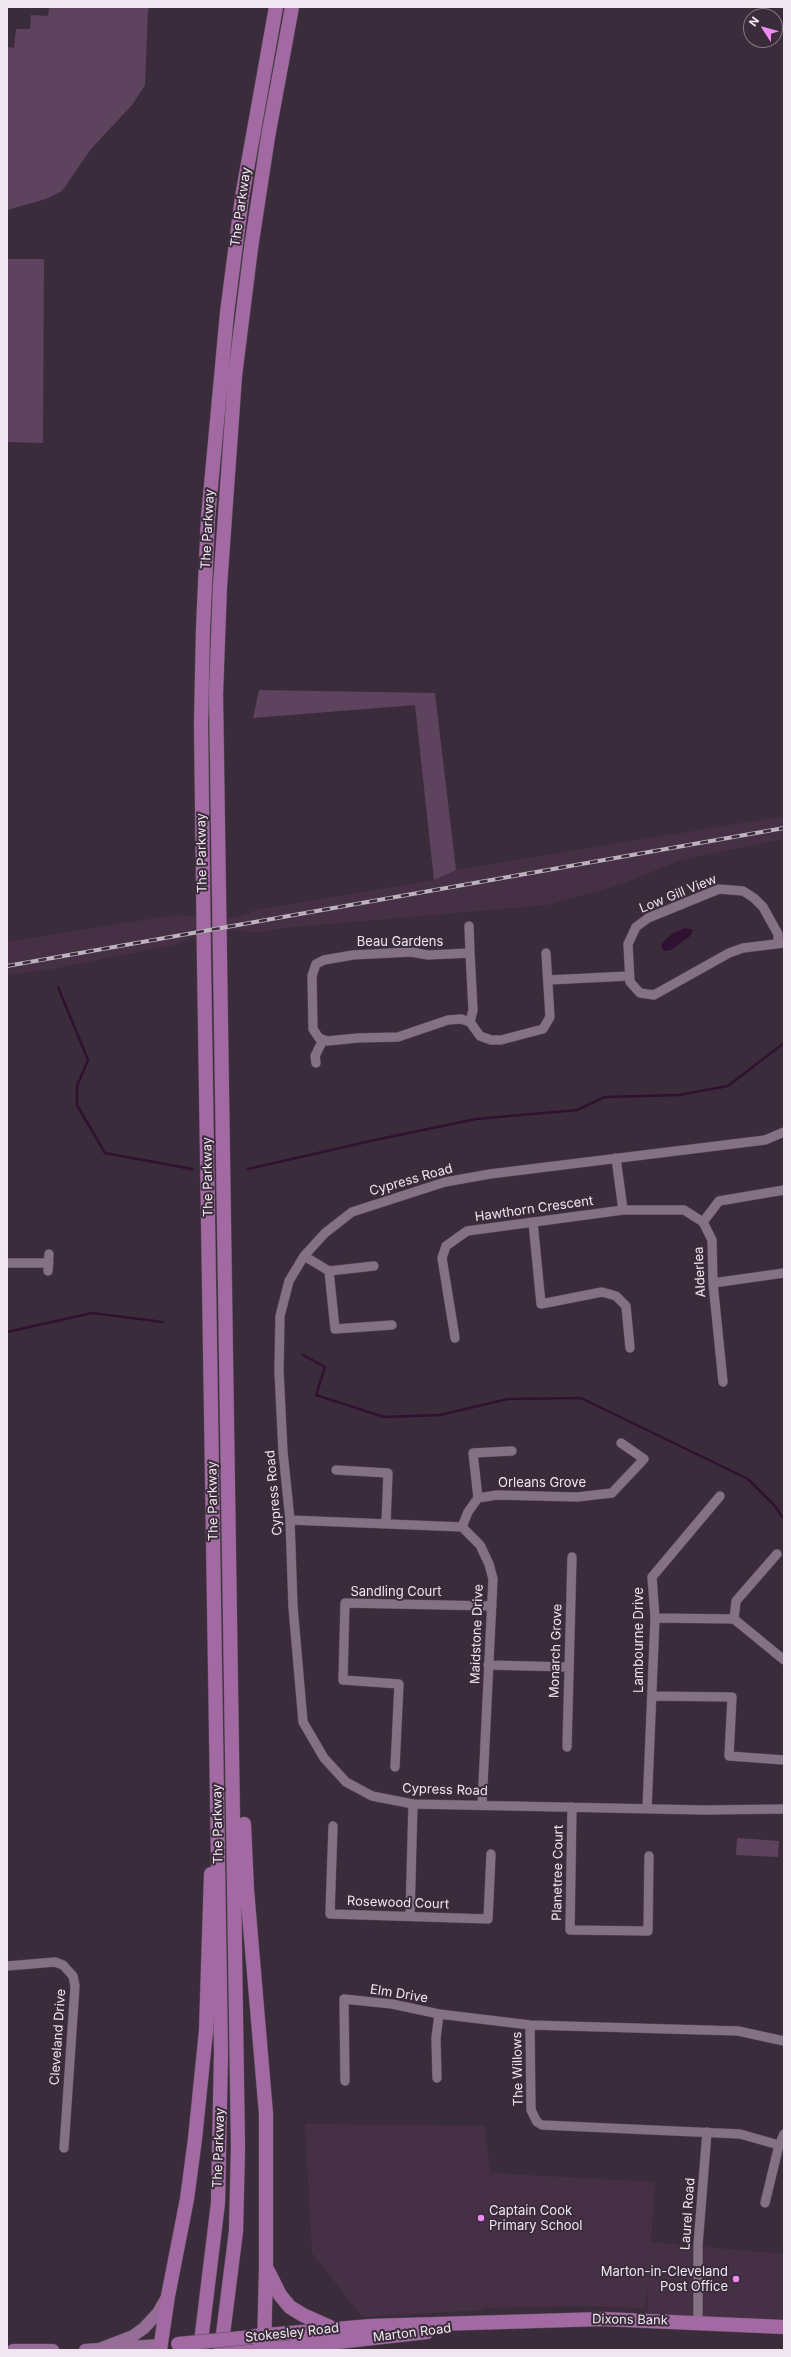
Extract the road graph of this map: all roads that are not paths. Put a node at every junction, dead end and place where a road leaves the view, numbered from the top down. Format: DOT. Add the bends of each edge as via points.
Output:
graph roads {
  1 [pos="276,7"];
  2 [pos="292,7"];
  3 [pos="469,926"];
  4 [pos="781,943"];
  5 [pos="470,953"];
  6 [pos="546,953"];
  7 [pos="629,976"];
  8 [pos="548,980"];
  9 [pos="470,1022"];
  10 [pos="323,1040"];
  11 [pos="316,1062"];
  12 [pos="784,1132"];
  13 [pos="616,1158"];
  14 [pos="784,1190"];
  15 [pos="622,1210"];
  16 [pos="533,1222"];
  17 [pos="703,1222"];
  18 [pos="304,1256"];
  19 [pos="7,1263"];
  20 [pos="49,1263"];
  21 [pos="374,1266"];
  22 [pos="329,1271"];
  23 [pos="784,1273"];
  24 [pos="713,1283"];
  25 [pos="392,1325"];
  26 [pos="455,1338"];
  27 [pos="630,1348"];
  28 [pos="723,1382"];
  29 [pos="621,1443"];
  30 [pos="512,1450"];
  31 [pos="336,1470"];
  32 [pos="720,1496"];
  33 [pos="478,1498"];
  34 [pos="290,1520"];
  35 [pos="386,1523"];
  36 [pos="462,1527"];
  37 [pos="777,1554"];
  38 [pos="572,1557"];
  39 [pos="492,1606"];
  40 [pos="654,1618"];
  41 [pos="734,1619"];
  42 [pos="784,1660"];
  43 [pos="488,1665"];
  44 [pos="569,1667"];
  45 [pos="652,1696"];
  46 [pos="567,1747"];
  47 [pos="784,1760"];
  48 [pos="395,1766"];
  49 [pos="233,1769"];
  50 [pos="218,1786"];
  51 [pos="413,1804"];
  52 [pos="482,1805"];
  53 [pos="572,1807"];
  54 [pos="647,1809"];
  55 [pos="784,1809"];
  56 [pos="333,1826"];
  57 [pos="491,1854"];
  58 [pos="649,1856"];
  59 [pos="410,1916"];
  60 [pos="7,1966"];
  61 [pos="438,2014"];
  62 [pos="530,2025"];
  63 [pos="784,2041"];
  64 [pos="436,2078"];
  65 [pos="345,2081"];
  66 [pos="707,2132"];
  67 [pos="784,2134"];
  68 [pos="779,2145"];
  69 [pos="64,2148"];
  70 [pos="765,2203"];
  71 [pos="266,2269"];
  72 [pos="168,2296"];
  73 [pos="698,2321"];
  74 [pos="476,2323"];
  75 [pos="784,2327"];
  76 [pos="332,2328"];
  77 [pos="371,2332"];
  78 [pos="348,2341"];
  79 [pos="259,2344"];
  80 [pos="161,2347"];
  81 [pos="99,2349"];
  82 [pos="13,2350"];
  83 [pos="53,2350"];
  84 [pos="85,2350"];
  85 [pos="200,2350"];
  86 [pos="221,2350"];
  87 [pos="234,2350"];
  88 [pos="330,2350"];
  1 -- 50 [label="highway, The Parkway" via="244,182 227,313 210,496 203,629 201,724 204,962"];
  2 -- 49 [label="highway, The Parkway" via="268,137 235,376 220,586 216,694"];
  3 -- 5 [label="street"];
  4 -- 7 [label="street, Low Gill View" via="743,948 729,953 654,995 645,995 635,990"];
  4 -- 7 [label="street, Low Gill View" via="763,907 754,898 743,891 719,889 642,921 631,935 628,944"];
  5 -- 9 [label="street" via="473,1010"];
  5 -- 10 [label="street, Beau Gardens" via="353,954 320,962 314,967 312,976 313,1029"];
  6 -- 8 [label="street"];
  7 -- 8 [label="street"];
  8 -- 9 [label="street" via="550,1017 540,1031 491,1040 480,1036"];
  9 -- 10 [label="street" via="461,1019 448,1020 398,1037"];
  10 -- 11 [label="street" via="315,1056"];
  12 -- 13 [label="street, Cypress Road" via="765,1140"];
  13 -- 15 [label="street"];
  13 -- 18 [label="street, Cypress Road" via="490,1174 445,1182 401,1195 352,1212 325,1233"];
  14 -- 17 [label="street" via="719,1200"];
  15 -- 16 [label="street, Hawthorn Crescent"];
  15 -- 17 [label="street" via="684,1210"];
  16 -- 26 [label="street, Hawthorn Crescent" via="467,1231 446,1246 442,1258"];
  16 -- 27 [label="street" via="541,1304 602,1292 616,1296 626,1306"];
  17 -- 24 [label="street, Alderlea" via="712,1240"];
  18 -- 22 [label="street"];
  18 -- 34 [label="street, Cypress Road" via="289,1281 280,1316 282,1420"];
  19 -- 20 [label="street"];
  21 -- 22 [label="street"];
  22 -- 25 [label="street" via="335,1329"];
  23 -- 24 [label="street"];
  24 -- 28 [label="street, Alderlea"];
  29 -- 33 [label="street, Orleans Grove" via="644,1459 612,1493 577,1497"];
  30 -- 33 [label="street" via="473,1453"];
  31 -- 35 [label="street" via="388,1473"];
  32 -- 40 [label="street, Lambourne Drive" via="652,1577"];
  33 -- 36 [label="street"];
  34 -- 35 [label="street"];
  34 -- 51 [label="street, Cypress Road" via="293,1606 303,1722 324,1758 346,1782 372,1796"];
  35 -- 36 [label="street"];
  36 -- 39 [label="street, Maidstone Drive" via="480,1546 489,1564 493,1579"];
  37 -- 41 [label="street" via="736,1601"];
  38 -- 44 [label="street, Monarch Grove"];
  39 -- 43 [label="street, Maidstone Drive"];
  39 -- 48 [label="street, Sandling Court" via="345,1603 343,1680 399,1684"];
  40 -- 41 [label="street"];
  40 -- 45 [label="street, Lambourne Drive"];
  41 -- 42 [label="street"];
  43 -- 44 [label="street"];
  43 -- 52 [label="street, Maidstone Drive"];
  44 -- 46 [label="street, Monarch Grove"];
  45 -- 47 [label="street" via="732,1697 729,1756"];
  45 -- 54 [label="street, Lambourne Drive"];
  49 -- 71 [label="highway" via="243,1816 266,2114"];
  49 -- 86 [label="highway, The Parkway" via="238,2148 236,2231"];
  50 -- 72 [label="highway" via="210,1883 210,1968 206,2031 187,2199"];
  50 -- 85 [label="highway, The Parkway" via="221,1972 218,2203"];
  51 -- 52 [label="street, Cypress Road"];
  51 -- 59 [label="street"];
  52 -- 53 [label="street, Cypress Road"];
  53 -- 54 [label="street, Cypress Road"];
  53 -- 58 [label="street, Planetree Court" via="570,1930 648,1931"];
  54 -- 55 [label="street, Cypress Road"];
  56 -- 59 [label="street, Rosewood Court" via="330,1914"];
  57 -- 59 [label="street, Rosewood Court" via="488,1919"];
  60 -- 69 [label="street, Cleveland Drive" via="55,1962 63,1965 73,1976 75,1986"];
  61 -- 62 [label="street, Elm Drive"];
  61 -- 64 [label="street"];
  61 -- 65 [label="street, Elm Drive" via="392,2004 344,1999"];
  62 -- 63 [label="street, The Willows" via="738,2031"];
  62 -- 66 [label="street, The Willows" via="531,2110 542,2126"];
  66 -- 68 [label="street, The Willows" via="740,2134"];
  66 -- 73 [label="street, Laurel Road" via="698,2245"];
  67 -- 68 [label="street"];
  68 -- 70 [label="street"];
  71 -- 76 [label="highway" via="280,2295 290,2307 303,2316"];
  71 -- 79 [label="highway"];
  72 -- 80 [label="highway"];
  72 -- 81 [label="main road" via="158,2313 144,2328 133,2336"];
  73 -- 74 [label="highway, Dixons Bank" via="603,2319"];
  73 -- 75 [label="highway, Dixons Bank"];
  74 -- 77 [label="highway, Marton Road" via="447,2330"];
  76 -- 77 [label="highway, Stokesley Road"];
  76 -- 79 [label="highway, Stokesley Road"];
  77 -- 78 [label="highway, Marton Road"];
  78 -- 79 [label="highway, Marton Road"];
  78 -- 88 [label="highway"];
  79 -- 80 [label="highway, Stokesley Road, bridge" via="178,2344"];
  79 -- 87 [label="highway, Stokesley Road"];
  80 -- 81 [label="main road, Stokesley Road"];
  81 -- 84 [label="main road, Stokesley Road"];
  82 -- 83 [label="main road"];
}
